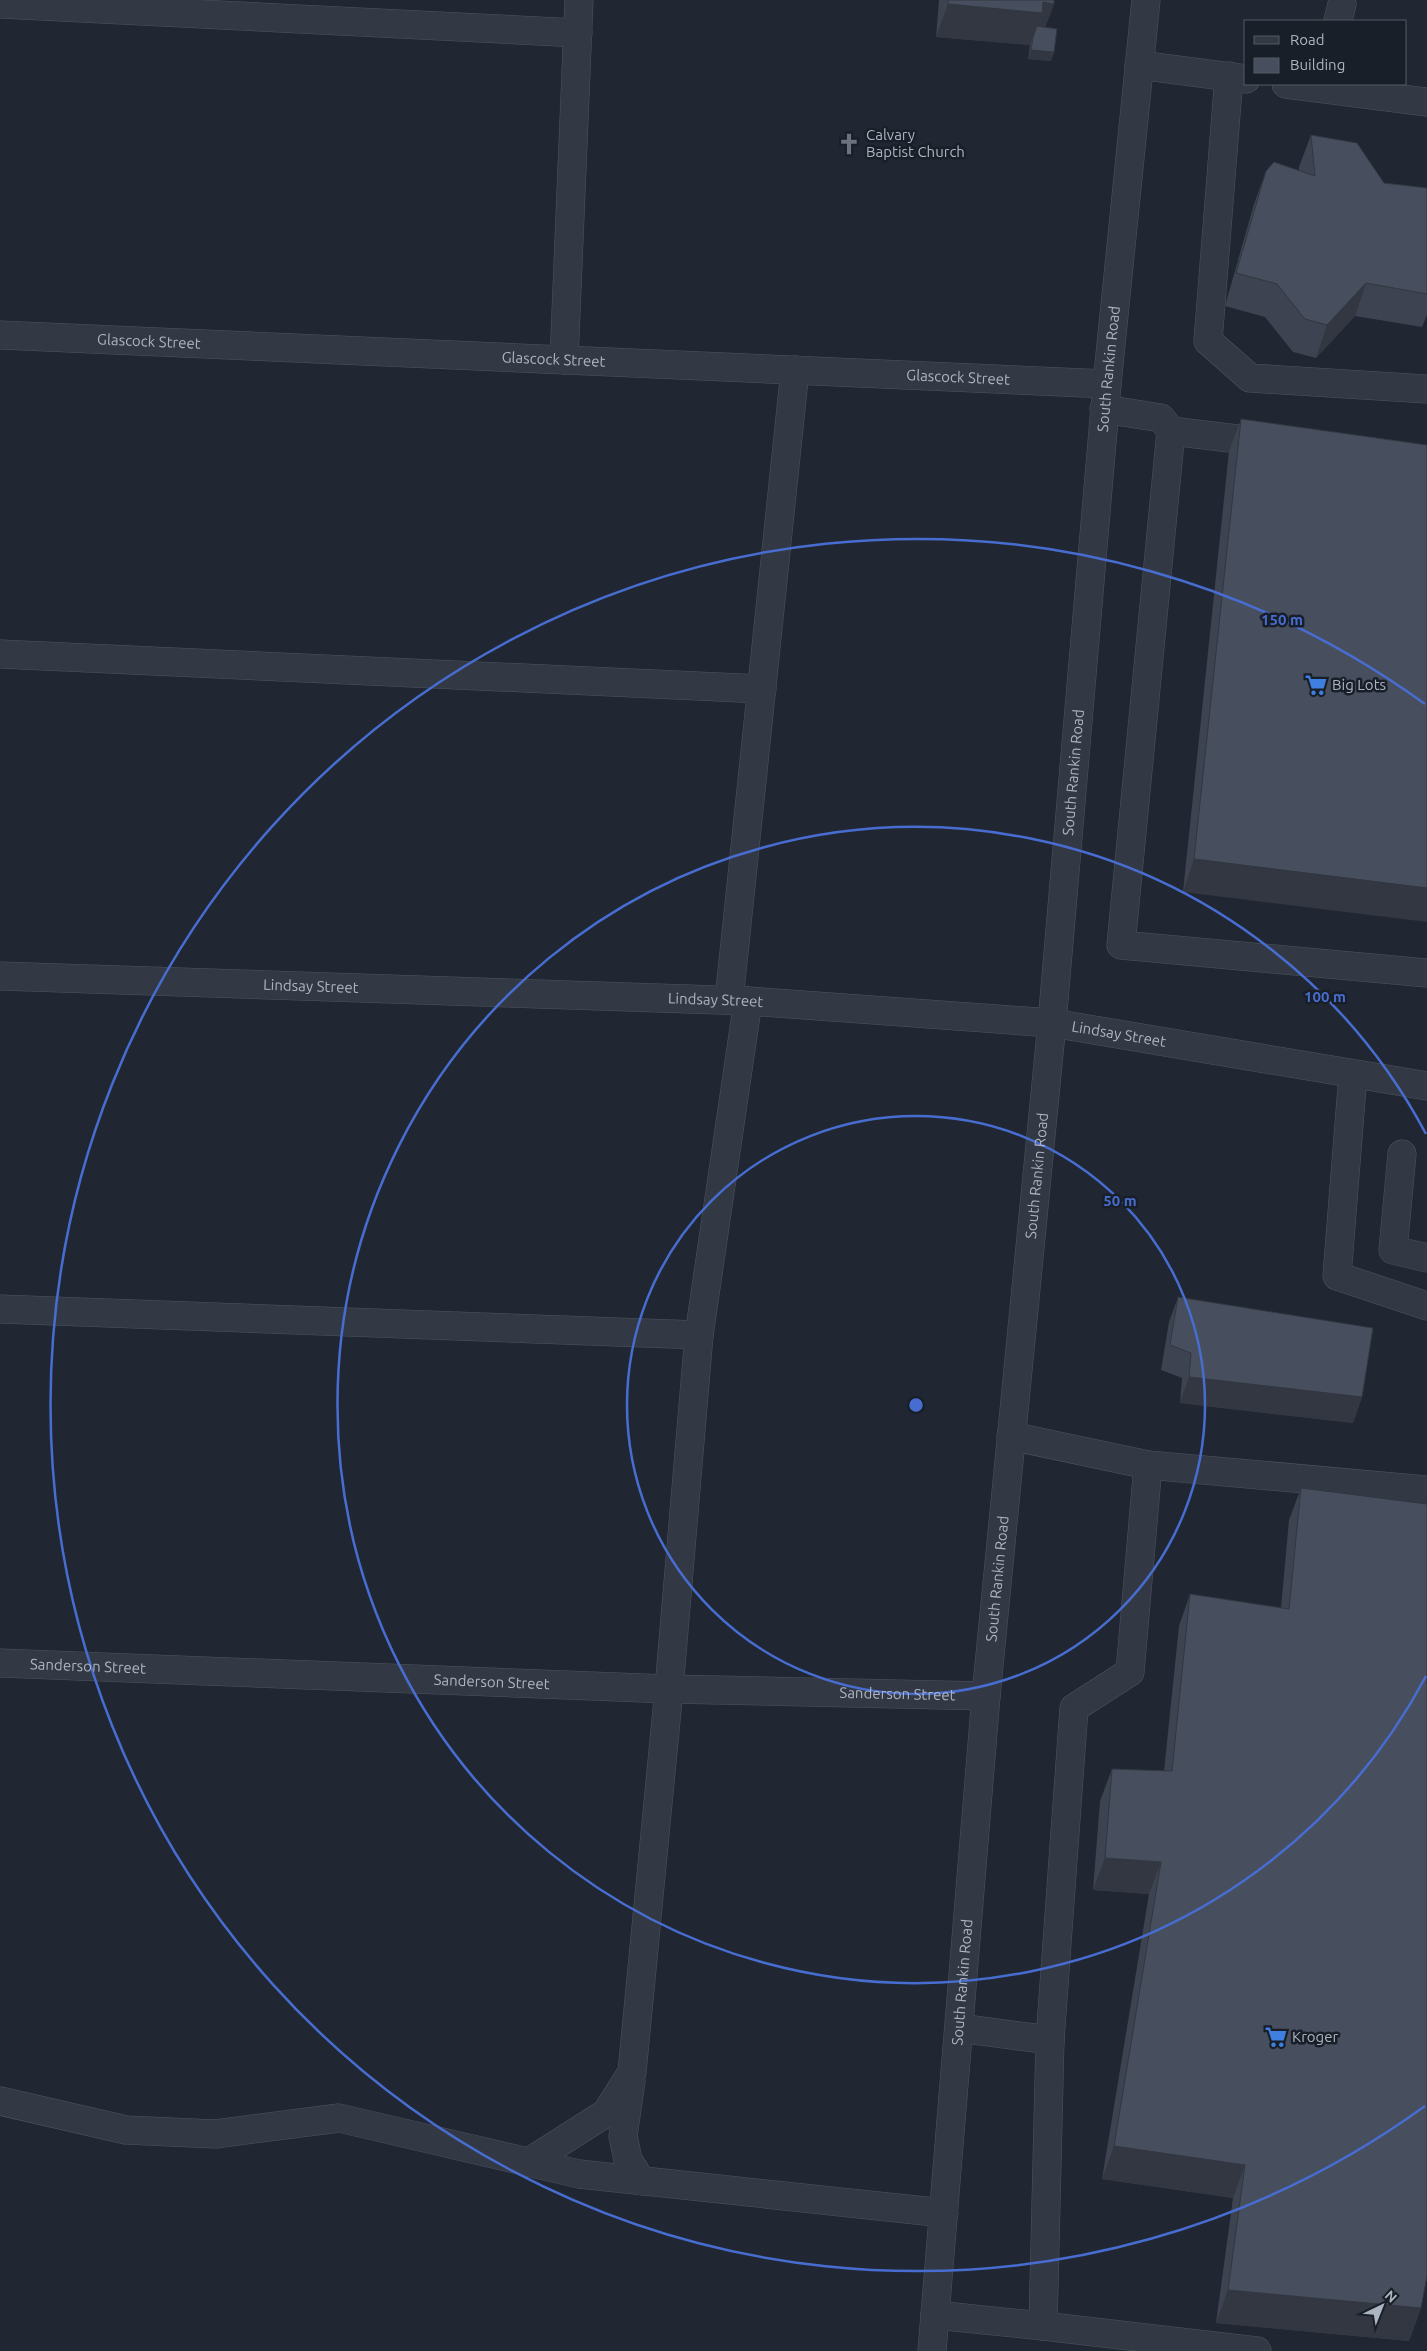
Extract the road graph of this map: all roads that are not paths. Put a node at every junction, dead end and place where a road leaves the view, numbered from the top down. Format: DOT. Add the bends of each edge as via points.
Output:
graph roads {
  1 [pos="579,0"];
  2 [pos="1146,0"];
  3 [pos="0,4"];
  4 [pos="578,33"];
  5 [pos="1139,65"];
  6 [pos="1238,77"];
  7 [pos="1306,85"];
  8 [pos="1325,86"];
  9 [pos="1427,102"];
  10 [pos="0,334"];
  11 [pos="564,360"];
  12 [pos="795,370"];
  13 [pos="1427,389"];
  14 [pos="1105,397"];
  15 [pos="1171,431"];
  16 [pos="1299,446"];
  17 [pos="0,654"];
  18 [pos="762,689"];
  19 [pos="1427,973"];
  20 [pos="0,976"];
  21 [pos="738,1001"];
  22 [pos="1052,1023"];
  23 [pos="1354,1074"];
  24 [pos="1427,1086"];
  25 [pos="1402,1154"];
  26 [pos="1427,1258"];
  27 [pos="1427,1306"];
  28 [pos="0,1309"];
  29 [pos="699,1335"];
  30 [pos="1011,1436"];
  31 [pos="1148,1465"];
  32 [pos="1427,1490"];
  33 [pos="0,1662"];
  34 [pos="669,1690"];
  35 [pos="986,1696"];
  36 [pos="959,2028"];
  37 [pos="1050,2040"];
  38 [pos="632,2072"];
  39 [pos="0,2101"];
  40 [pos="528,2162"];
  41 [pos="641,2181"];
  42 [pos="944,2213"];
  43 [pos="935,2315"];
  44 [pos="1043,2326"];
  45 [pos="932,2351"];
  46 [pos="1257,2351"];
  1 -- 4 [label="street"];
  2 -- 5 [label="street, South Rankin Road"];
  3 -- 4 [label="street"];
  4 -- 11 [label="street"];
  5 -- 6 [label="street"];
  5 -- 14 [label="street, South Rankin Road"];
  6 -- 13 [label="street" via="1208,341 1250,378"];
  7 -- 8 [label="street"];
  8 -- 9 [label="street"];
  10 -- 11 [label="street, Glascock Street"];
  11 -- 12 [label="street, Glascock Street"];
  12 -- 14 [label="street, Glascock Street"];
  12 -- 18 [label="street"];
  14 -- 15 [label="street, Glascock Street" via="1161,418"];
  14 -- 22 [label="street, South Rankin Road"];
  15 -- 16 [label="street"];
  15 -- 19 [label="street" via="1121,945"];
  17 -- 18 [label="street"];
  18 -- 21 [label="street"];
  20 -- 21 [label="street, Lindsay Street"];
  21 -- 22 [label="street, Lindsay Street"];
  21 -- 29 [label="street"];
  22 -- 23 [label="street, Lindsay Street"];
  22 -- 30 [label="street, South Rankin Road"];
  23 -- 24 [label="street, Lindsay Street"];
  23 -- 27 [label="street" via="1337,1276"];
  25 -- 26 [label="street" via="1393,1250"];
  28 -- 29 [label="street"];
  29 -- 34 [label="street"];
  30 -- 31 [label="street"];
  30 -- 35 [label="street, South Rankin Road"];
  31 -- 32 [label="street"];
  31 -- 37 [label="street" via="1130,1672 1074,1708"];
  33 -- 34 [label="street, Sanderson Street"];
  34 -- 35 [label="street, Sanderson Street"];
  34 -- 38 [label="street"];
  35 -- 36 [label="street, South Rankin Road"];
  36 -- 37 [label="street"];
  36 -- 42 [label="street, South Rankin Road"];
  37 -- 44 [label="street"];
  38 -- 40 [label="street" via="606,2113"];
  38 -- 41 [label="street" via="623,2136 628,2160"];
  39 -- 40 [label="street" via="126,2130 215,2134 339,2118"];
  40 -- 41 [label="street" via="579,2174"];
  41 -- 42 [label="street"];
  42 -- 43 [label="street, South Rankin Road"];
  43 -- 44 [label="street"];
  43 -- 45 [label="street, South Rankin Road"];
  44 -- 46 [label="street"];
}
